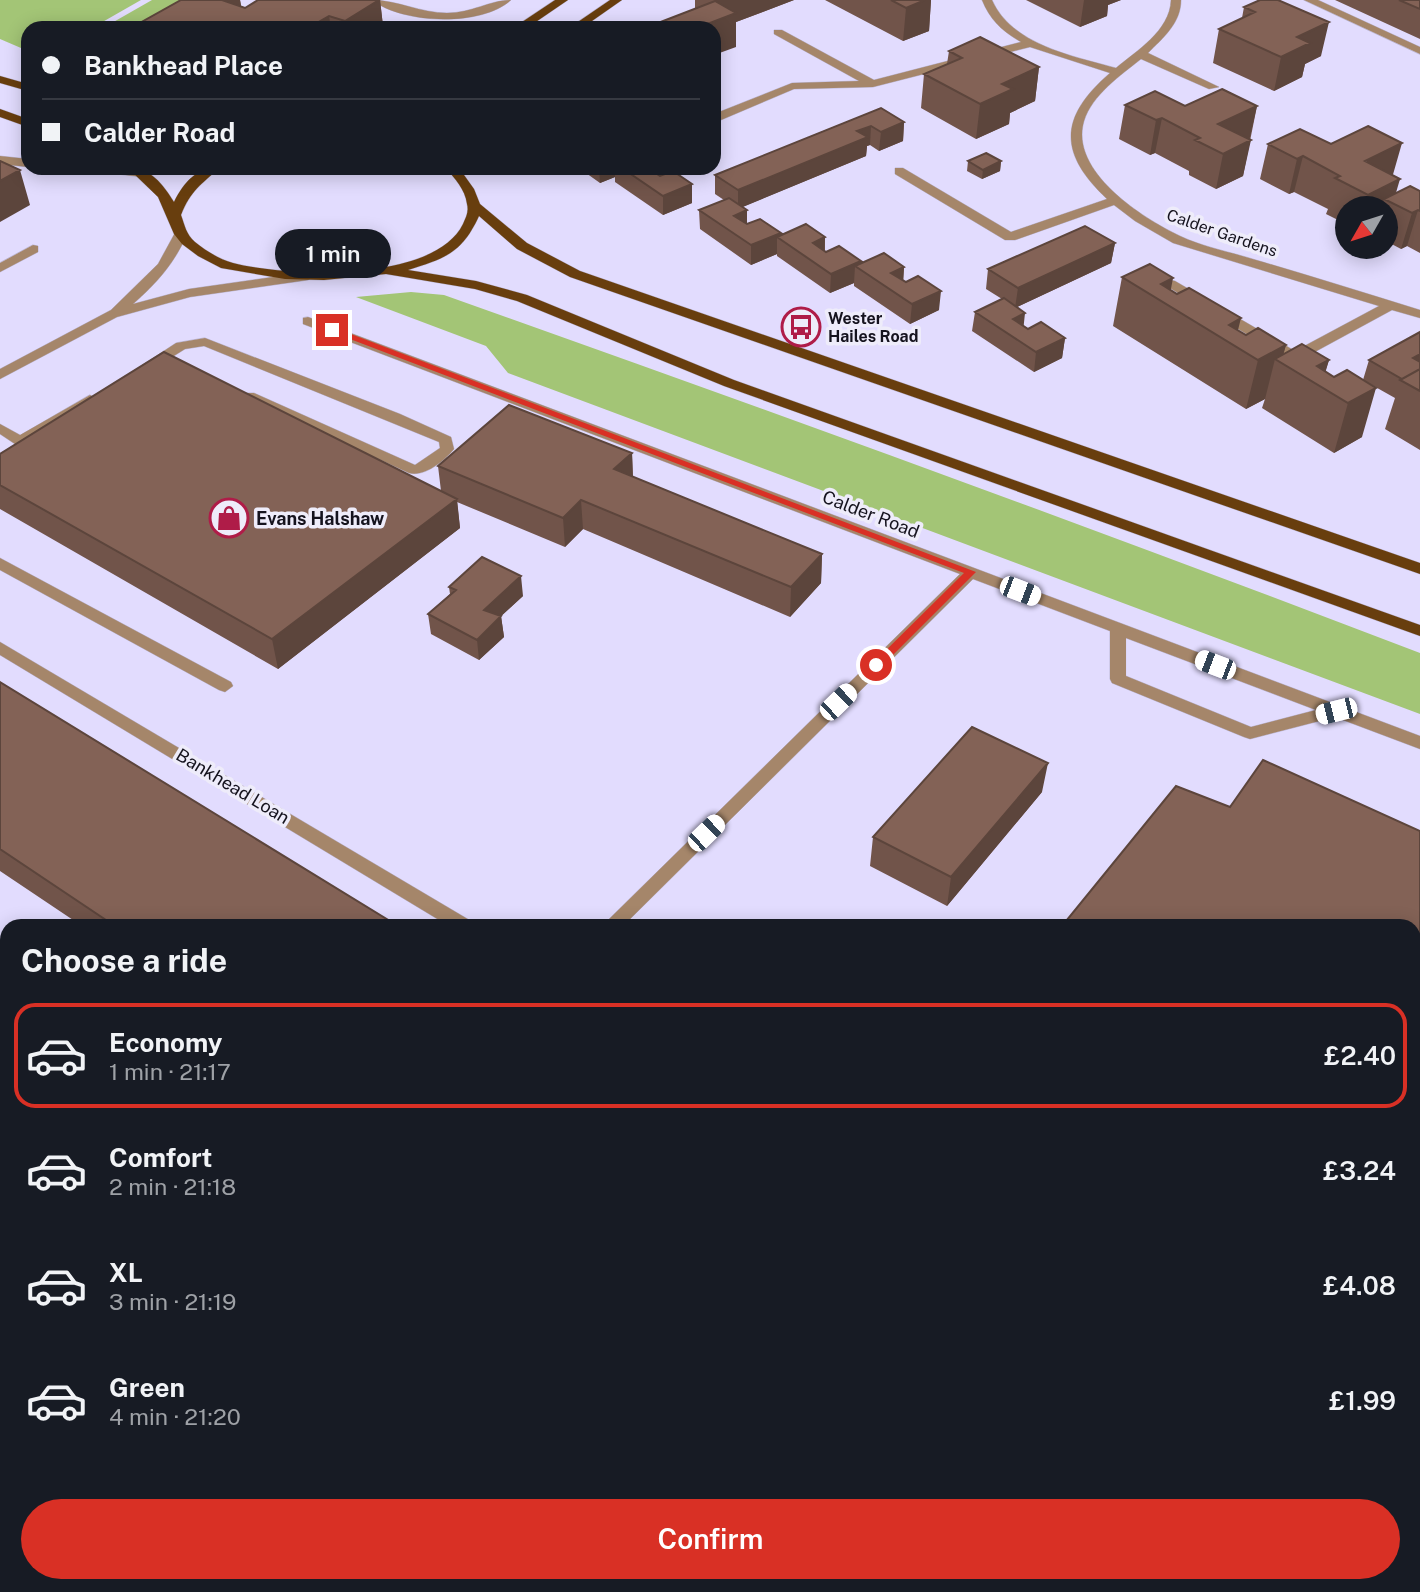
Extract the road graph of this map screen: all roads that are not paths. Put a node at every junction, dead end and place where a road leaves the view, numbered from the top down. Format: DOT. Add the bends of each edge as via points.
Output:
graph roads {
  1 [pos="377,0"];
  2 [pos="506,0"];
  3 [pos="563,0"];
  4 [pos="617,0"];
  5 [pos="987,0"];
  6 [pos="1176,0"];
  7 [pos="1309,0"];
  8 [pos="530,21"];
  9 [pos="586,21"];
  10 [pos="778,32"];
  11 [pos="1031,43"];
  12 [pos="1420,51"];
  13 [pos="1138,53"];
  14 [pos="1118,72"];
  15 [pos="0,79"];
  16 [pos="873,84"];
  17 [pos="21,86"];
  18 [pos="1213,87"];
  19 [pos="0,113"];
  20 [pos="721,115"];
  21 [pos="21,120"];
  22 [pos="0,160"];
  23 [pos="21,162"];
  24 [pos="899,171"];
  25 [pos="144,175"];
  26 [pos="202,175"];
  27 [pos="458,175"];
  28 [pos="1114,201"];
  29 [pos="475,206"];
  30 [pos="175,214"];
  31 [pos="181,234"];
  32 [pos="33,249"];
  33 [pos="0,268"];
  34 [pos="388,271"];
  35 [pos="308,276"];
  36 [pos="1170,284"];
  37 [pos="1391,305"];
  38 [pos="112,314"];
  39 [pos="1420,314"];
  40 [pos="309,321"];
  41 [pos="0,375"];
  42 [pos="130,376"];
  43 [pos="107,389"];
  44 [pos="238,391"];
  45 [pos="0,428"];
  46 [pos="0,563"];
  47 [pos="1420,569"];
  48 [pos="971,572"];
  49 [pos="1118,628"];
  50 [pos="1420,631"];
  51 [pos="0,649"];
  52 [pos="225,686"];
  53 [pos="1336,711"];
  54 [pos="1420,743"];
  55 [pos="452,919"];
  56 [pos="618,919"];
  1 -- 2 [label="street" via="407,12 443,17 472,15"];
  3 -- 8 [label="main road"];
  4 -- 9 [label="main road"];
  5 -- 11 [label="street" via="1002,22"];
  6 -- 13 [label="street, Calder Gardens" via="1175,15"];
  7 -- 12 [label="street"];
  10 -- 16 [label="street"];
  11 -- 14 [label="street"];
  11 -- 16 [label="street"];
  13 -- 14 [label="street, Calder Gardens"];
  13 -- 18 [label="street"];
  14 -- 28 [label="street, Calder Gardens" via="1080,116 1074,139 1081,160"];
  15 -- 17 [label="main road"];
  16 -- 20 [label="street" via="792,86"];
  19 -- 21 [label="main road"];
  22 -- 23 [label="street"];
  24 -- 28 [label="street" via="1010,237"];
  25 -- 30 [label="main road"];
  26 -- 30 [label="main road" via="181,197"];
  27 -- 29 [label="main road"];
  28 -- 37 [label="street, Calder Gardens" via="1178,240"];
  29 -- 34 [label="main road" via="468,230 456,244"];
  29 -- 47 [label="main road" via="522,247 575,274"];
  30 -- 31 [label="main road"];
  31 -- 35 [label="main road" via="201,252 225,264 248,271"];
  31 -- 38 [label="street" via="164,266"];
  32 -- 33 [label="street"];
  34 -- 35 [label="main road"];
  34 -- 50 [label="main road" via="476,285 522,299 729,383"];
  35 -- 38 [label="street" via="189,293"];
  36 -- 37 [label="street" via="1295,357"];
  37 -- 39 [label="street, Calder Gardens"];
  38 -- 41 [label="street"];
  40 -- 48 [label="street, Calder Road"];
  42 -- 44 [label="street" via="169,360 181,346 205,342 395,417 446,440 447,449 414,470"];
  43 -- 45 [label="street" via="15,446"];
  46 -- 52 [label="street"];
  48 -- 49 [label="street, Calder Road"];
  48 -- 56 [label="street"];
  49 -- 53 [label="street, Calder Road"];
  49 -- 53 [label="street" via="1118,679 1250,733"];
  51 -- 55 [label="street, Bankhead Loan"];
  53 -- 54 [label="street, Calder Road"];
}
